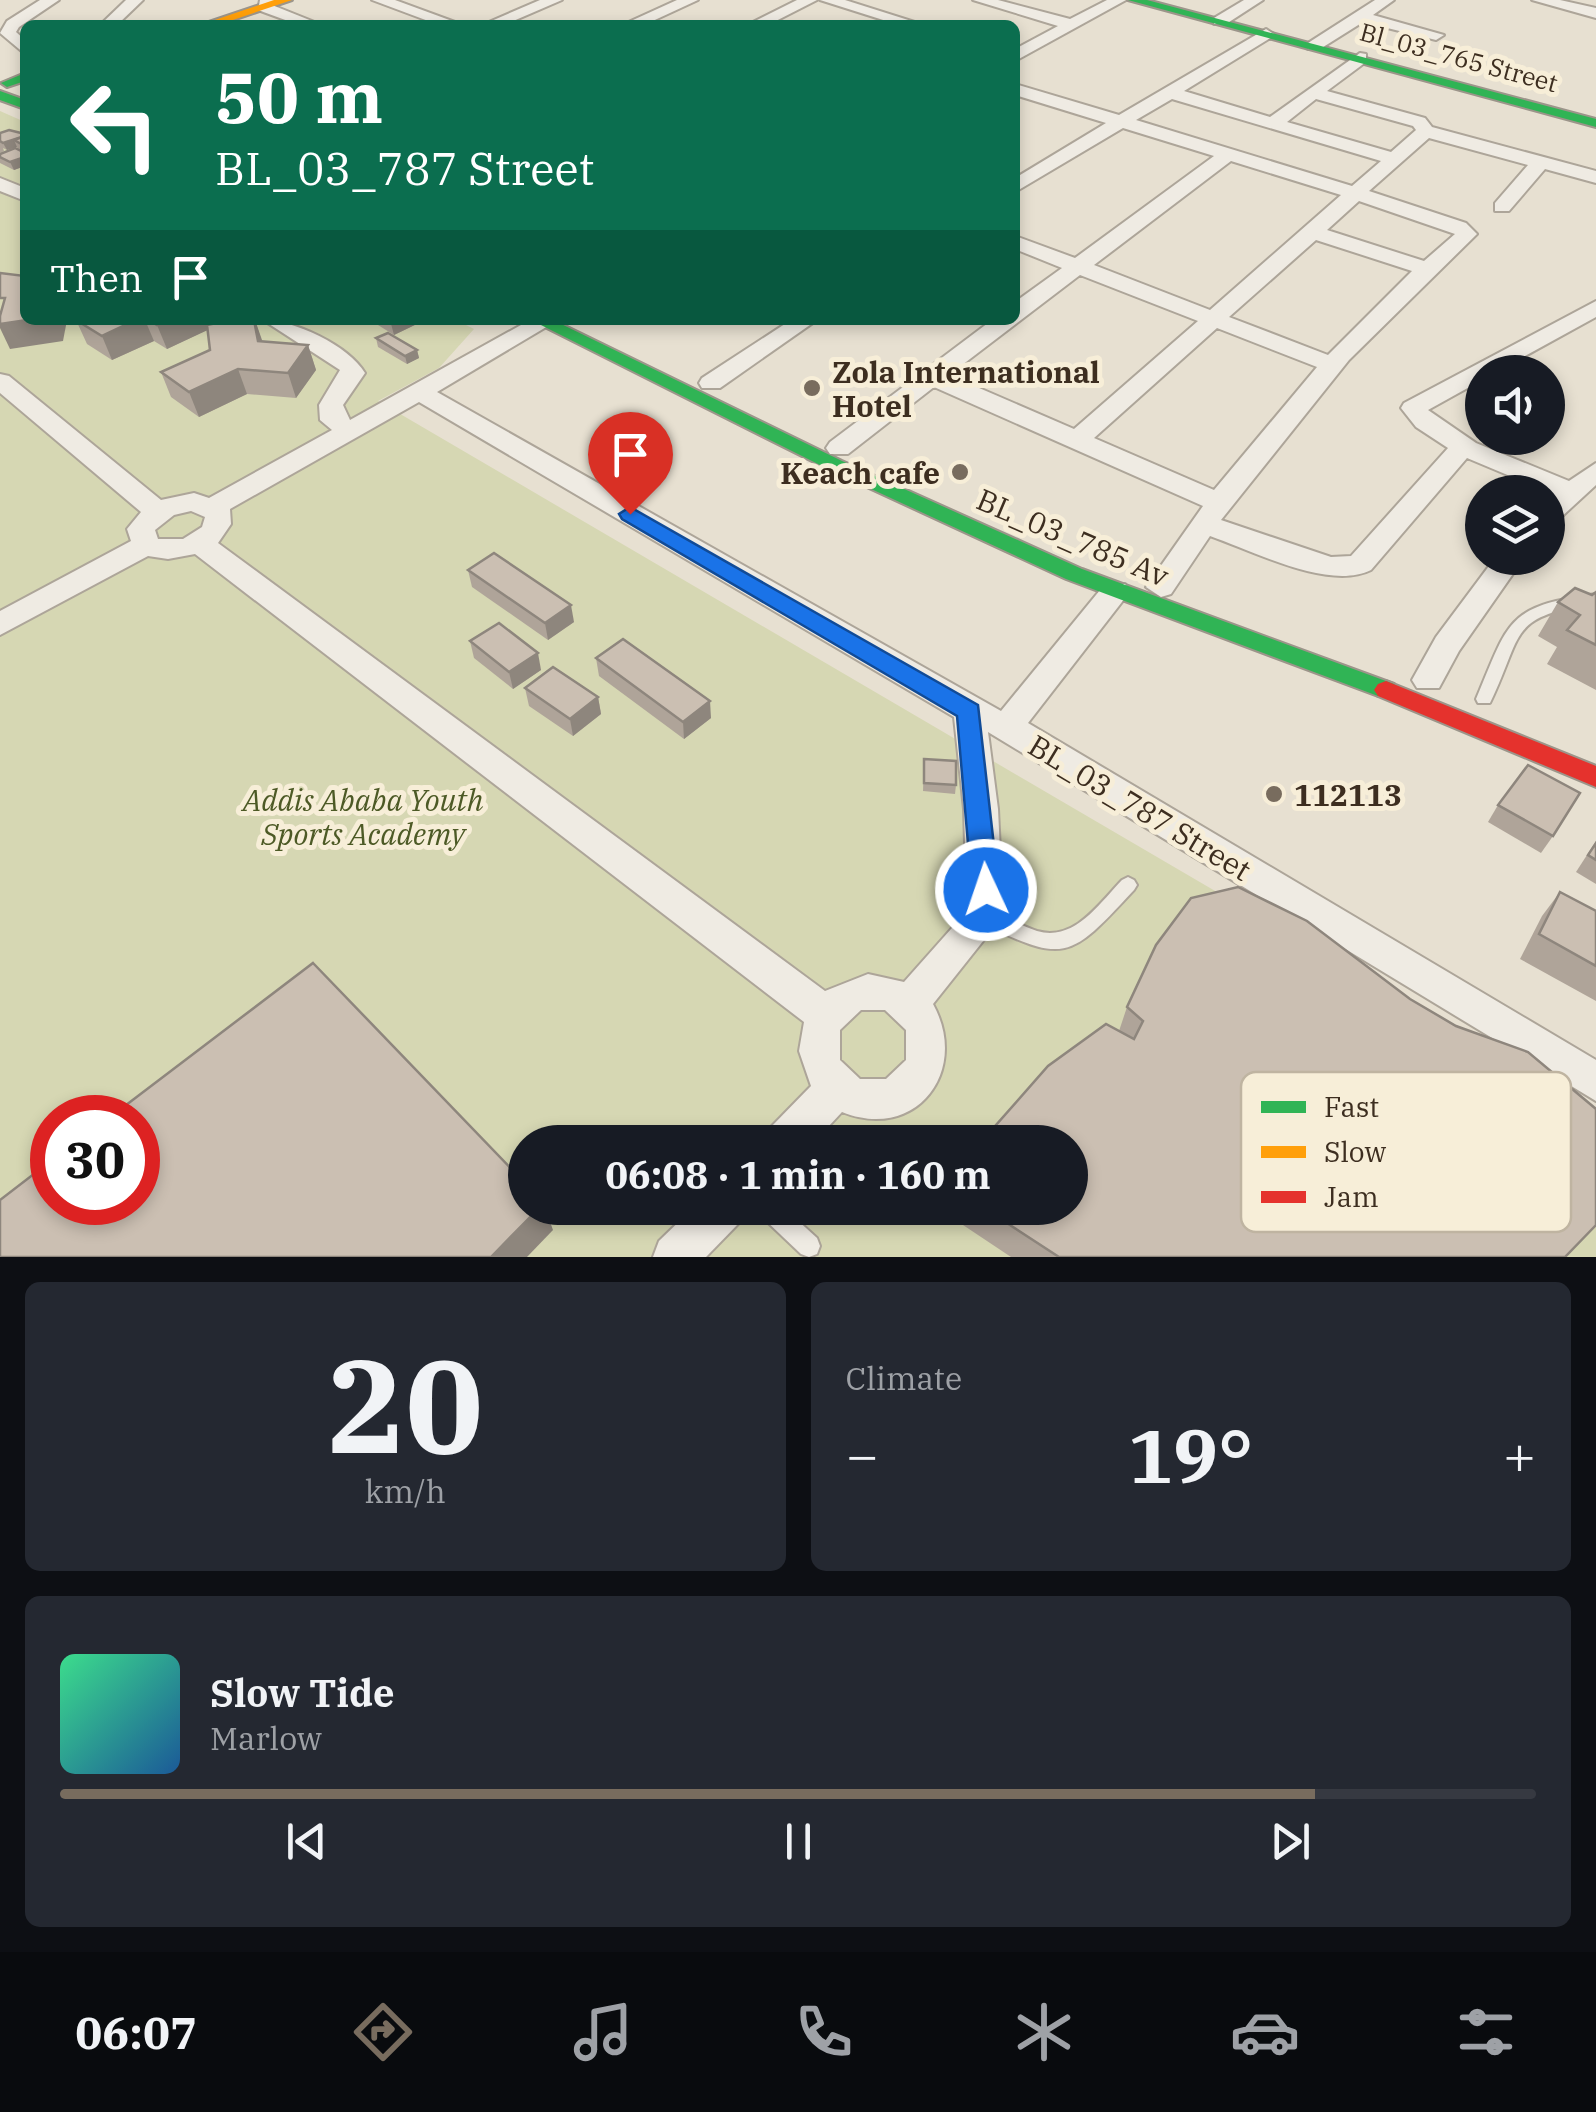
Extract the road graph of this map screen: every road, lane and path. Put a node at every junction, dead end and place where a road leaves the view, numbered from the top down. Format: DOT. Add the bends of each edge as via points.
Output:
graph roads {
  1 [pos="50,0"];
  2 [pos="135,0"];
  3 [pos="380,0"];
  4 [pos="422,0"];
  5 [pos="554,0"];
  6 [pos="690,0"];
  7 [pos="809,0"];
  8 [pos="828,0"];
  9 [pos="980,0"];
  10 [pos="1118,0"];
  11 [pos="1134,0"];
  12 [pos="1255,0"];
  13 [pos="1386,0"];
  14 [pos="1540,0"];
  15 [pos="272,2"];
  16 [pos="401,7"];
  17 [pos="1593,8"];
  18 [pos="1363,17"];
  19 [pos="113,20"];
  20 [pos="220,20"];
  21 [pos="305,20"];
  22 [pos="440,20"];
  23 [pos="503,20"];
  24 [pos="642,20"];
  25 [pos="766,20"];
  26 [pos="893,20"];
  27 [pos="1220,21"];
  28 [pos="1069,24"];
  29 [pos="1266,34"];
  30 [pos="1436,35"];
  31 [pos="20,44"];
  32 [pos="1314,46"];
  33 [pos="1020,51"];
  34 [pos="1360,58"];
  35 [pos="1020,90"];
  36 [pos="1168,92"];
  37 [pos="1314,93"];
  38 [pos="1121,122"];
  39 [pos="1596,123"];
  40 [pos="1272,124"];
  41 [pos="1426,131"];
  42 [pos="1228,155"];
  43 [pos="1397,160"];
  44 [pos="1541,162"];
  45 [pos="1596,178"];
  46 [pos="1020,183"];
  47 [pos="1354,194"];
  48 [pos="1502,207"];
  49 [pos="1310,231"];
  50 [pos="1020,244"];
  51 [pos="1076,265"];
  52 [pos="1426,269"];
  53 [pos="1596,308"];
  54 [pos="1020,309"];
  55 [pos="1209,320"];
  56 [pos="282,325"];
  57 [pos="537,325"];
  58 [pos="552,325"];
  59 [pos="594,325"];
  60 [pos="798,325"];
  61 [pos="1000,325"];
  62 [pos="1510,355"];
  63 [pos="1335,366"];
  64 [pos="934,377"];
  65 [pos="1465,380"];
  66 [pos="0,381"];
  67 [pos="711,383"];
  68 [pos="419,392"];
  69 [pos="351,431"];
  70 [pos="1078,439"];
  71 [pos="1465,445"];
  72 [pos="839,448"];
  73 [pos="1488,455"];
  74 [pos="1596,471"];
  75 [pos="1569,491"];
  76 [pos="1565,495"];
  77 [pos="214,507"];
  78 [pos="157,511"];
  79 [pos="1209,512"];
  80 [pos="199,543"];
  81 [pos="146,545"];
  82 [pos="1498,575"];
  83 [pos="1161,587"];
  84 [pos="1115,591"];
  85 [pos="1596,599"];
  86 [pos="0,624"];
  87 [pos="1465,692"];
  88 [pos="969,712"];
  89 [pos="1007,726"];
  90 [pos="1596,777"];
  91 [pos="1128,884"];
  92 [pos="984,916"];
  93 [pos="908,1006"];
  94 [pos="825,1015"];
  95 [pos="1596,1082"];
  96 [pos="838,1087"];
  97 [pos="802,1125"];
  98 [pos="707,1225"];
  99 [pos="787,1225"];
  100 [pos="808,1246"];
  101 [pos="675,1257"];
  1 -- 31 [label="street" via="13,24 8,33"];
  2 -- 19 [label="street"];
  3 -- 16 [label="street"];
  4 -- 16 [label="street"];
  5 -- 23 [label="street"];
  6 -- 24 [label="street"];
  7 -- 25 [label="street"];
  8 -- 26 [label="street"];
  9 -- 28 [label="street"];
  10 -- 28 [label="street"];
  11 -- 27 [label="main road, Bl_03_765 Street"];
  12 -- 27 [label="street"];
  13 -- 18 [label="street"];
  14 -- 17 [label="street"];
  15 -- 20 [label="main road"];
  15 -- 21 [label="street"];
  16 -- 22 [label="street"];
  18 -- 30 [label="street"];
  18 -- 32 [label="street"];
  27 -- 29 [label="main road, Bl_03_765 Street"];
  28 -- 33 [label="street"];
  29 -- 32 [label="main road, Bl_03_765 Street"];
  29 -- 36 [label="street"];
  32 -- 34 [label="main road, Bl_03_765 Street"];
  34 -- 37 [label="street"];
  34 -- 39 [label="main road, Bl_03_765 Street"];
  35 -- 38 [label="street"];
  36 -- 38 [label="street"];
  36 -- 40 [label="street"];
  37 -- 40 [label="street"];
  37 -- 41 [label="street" via="1419,122"];
  38 -- 42 [label="street"];
  38 -- 46 [label="street"];
  40 -- 43 [label="street"];
  41 -- 43 [label="street"];
  41 -- 44 [label="street"];
  42 -- 47 [label="street"];
  42 -- 51 [label="street"];
  43 -- 47 [label="street"];
  44 -- 45 [label="street"];
  44 -- 48 [label="street"];
  47 -- 49 [label="street"];
  47 -- 52 [label="street" via="1466,232"];
  49 -- 52 [label="street"];
  49 -- 55 [label="street"];
  50 -- 51 [label="street"];
  51 -- 54 [label="street"];
  51 -- 55 [label="street"];
  52 -- 63 [label="street"];
  53 -- 62 [label="street"];
  55 -- 63 [label="street"];
  55 -- 70 [label="street"];
  56 -- 69 [label="street" via="353,372 331,405 333,420"];
  57 -- 68 [label="street"];
  58 -- 84 [label="main road, BL_03_785 Av" via="834,465"];
  59 -- 67 [label="main road, BL_03_785 Av"];
  60 -- 67 [label="street"];
  61 -- 64 [label="street"];
  63 -- 79 [label="street"];
  64 -- 70 [label="street"];
  64 -- 72 [label="street"];
  65 -- 71 [label="street" via="1413,408 1422,421"];
  66 -- 78 [label="street"];
  67 -- 72 [label="main road, BL_03_785 Av"];
  68 -- 69 [label="street"];
  68 -- 88 [label="street, BL_03_787 Street"];
  69 -- 77 [label="street"];
  70 -- 79 [label="street"];
  71 -- 79 [label="street" via="1351,568 1330,566"];
  72 -- 83 [label="main road, BL_03_785 Av" via="1058,548"];
  73 -- 75 [label="street"];
  74 -- 75 [label="street"];
  75 -- 76 [label="street"];
  77 -- 78 [label="street" via="194,502"];
  77 -- 80 [label="street" via="220,520"];
  78 -- 81 [label="street" via="141,529"];
  79 -- 83 [label="street"];
  80 -- 81 [label="street" via="164,550"];
  80 -- 94 [label="street" via="338,652 632,861"];
  81 -- 86 [label="street"];
  82 -- 87 [label="street" via="1447,645"];
  83 -- 87 [label="main road, BL_03_785 Av"];
  84 -- 89 [label="street"];
  84 -- 90 [label="main road, BL_03_785 Av" via="1383,689"];
  85 -- 87 [label="lane" via="1546,604 1517,622"];
  88 -- 89 [label="street, BL_03_787 Street"];
  88 -- 92 [label="street"];
  89 -- 95 [label="street, BL_03_787 Street"];
  91 -- 92 [label="lane" via="1076,940 1056,946"];
  92 -- 93 [label="street"];
  93 -- 94 [label="street" via="864,994"];
  93 -- 96 [label="street" via="928,1036 924,1072 912,1087 875,1100"];
  94 -- 96 [label="street" via="818,1060"];
  96 -- 97 [label="street"];
  98 -- 101 [label="street"];
  99 -- 100 [label="lane"];
}
